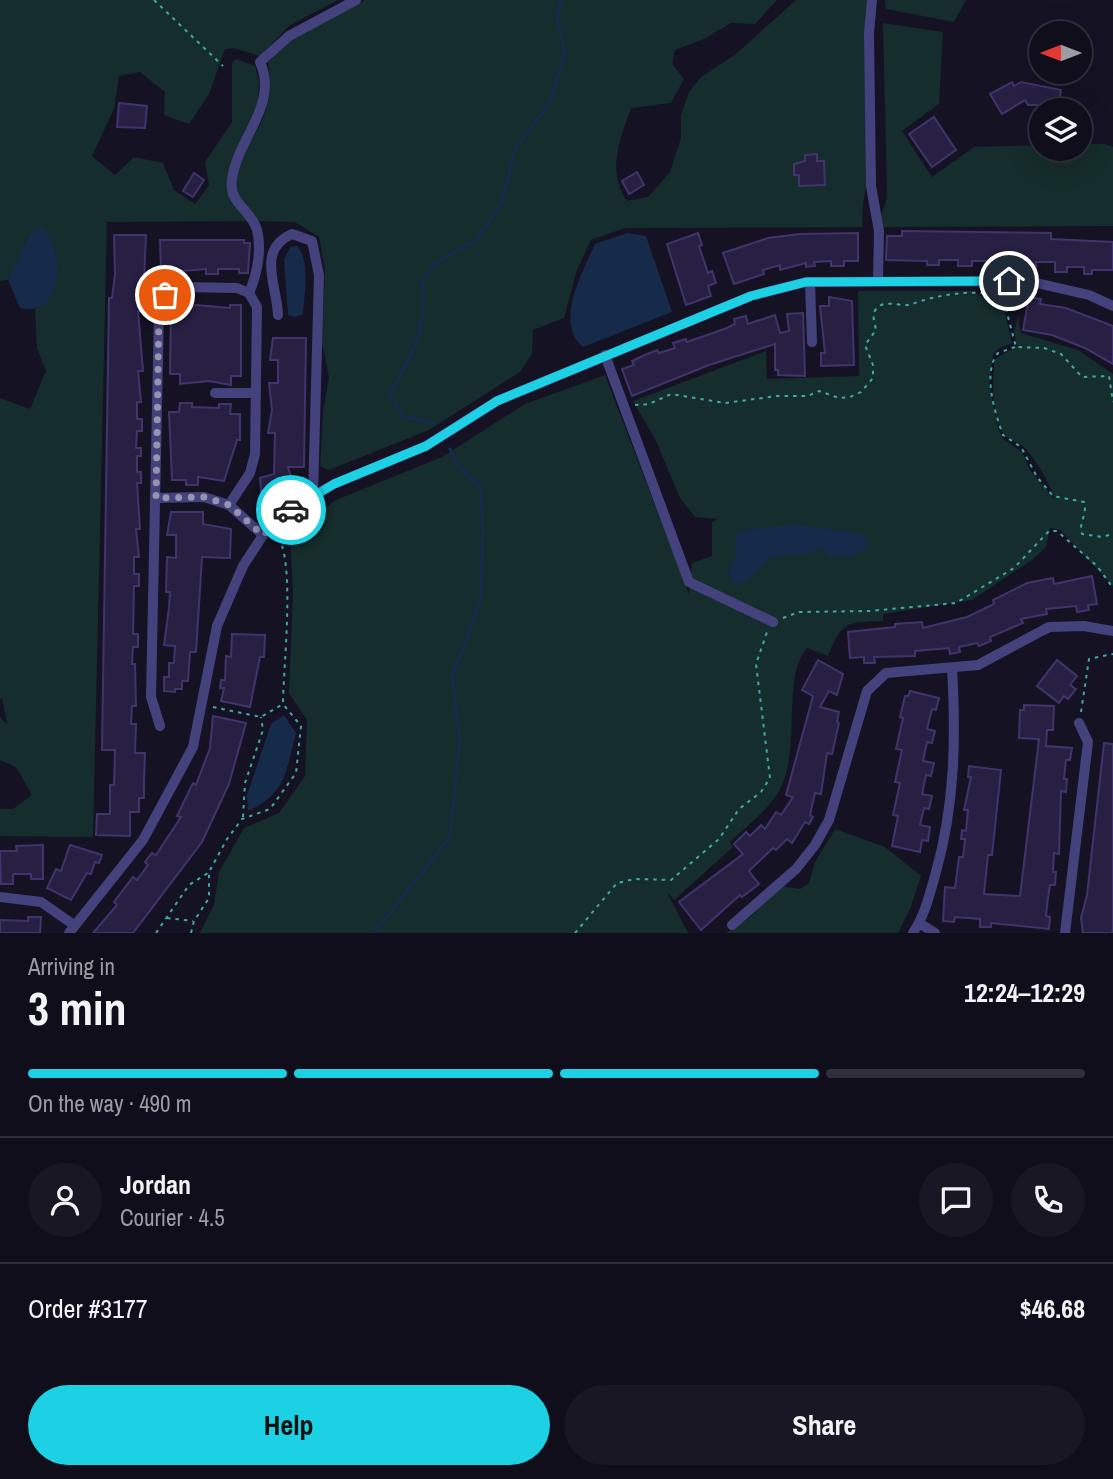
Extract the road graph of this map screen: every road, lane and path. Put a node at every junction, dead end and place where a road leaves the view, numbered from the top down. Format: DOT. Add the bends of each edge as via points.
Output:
graph roads {
  1 [pos="154,0"];
  2 [pos="356,0"];
  3 [pos="872,0"];
  4 [pos="223,66"];
  5 [pos="878,280"];
  6 [pos="810,282"];
  7 [pos="249,293"];
  8 [pos="1113,306"];
  9 [pos="278,315"];
  10 [pos="812,342"];
  11 [pos="1016,347"];
  12 [pos="605,355"];
  13 [pos="215,393"];
  14 [pos="256,393"];
  15 [pos="1113,402"];
  16 [pos="625,408"];
  17 [pos="313,496"];
  18 [pos="156,498"];
  19 [pos="229,505"];
  20 [pos="284,528"];
  21 [pos="1113,534"];
  22 [pos="263,535"];
  23 [pos="1113,588"];
  24 [pos="773,622"];
  25 [pos="1113,631"];
  26 [pos="1113,654"];
  27 [pos="952,668"];
  28 [pos="283,704"];
  29 [pos="201,705"];
  30 [pos="261,716"];
  31 [pos="1079,723"];
  32 [pos="160,726"];
  33 [pos="242,819"];
  34 [pos="209,872"];
  35 [pos="0,897"];
  36 [pos="166,918"];
  37 [pos="194,921"];
  38 [pos="732,925"];
  39 [pos="916,928"];
  40 [pos="71,929"];
  41 [pos="156,933"];
  42 [pos="191,933"];
  43 [pos="575,933"];
  44 [pos="935,933"];
  45 [pos="1065,933"];
  1 -- 4 [label="path"];
  2 -- 7 [label="street" via="289,36 260,62 267,90 232,178 235,202 257,230 257,274"];
  3 -- 5 [label="street" via="871,186 879,231"];
  5 -- 6 [label="street"];
  5 -- 8 [label="street" via="1028,281 1089,295"];
  6 -- 10 [label="street"];
  6 -- 12 [label="street" via="751,296"];
  7 -- 14 [label="street" via="257,307"];
  7 -- 18 [label="street" via="237,288 179,287 165,295 159,310"];
  9 -- 17 [label="street" via="270,252 278,240 292,234 312,241 319,275"];
  11 -- 15 [label="path" via="1061,354 1082,377 1109,376"];
  11 -- 16 [label="path" via="1007,304 1000,296 980,293 912,304 887,303 876,308 876,330 865,345 873,378 856,396 839,398 819,391 808,396 725,403 671,394"];
  11 -- 21 [label="path" via="998,353 993,364 992,393 1003,435 1021,447 1052,496 1084,502 1082,534"];
  12 -- 16 [label="street"];
  12 -- 17 [label="street" via="497,401 426,446"];
  13 -- 14 [label="street"];
  14 -- 19 [label="street" via="255,454 250,473"];
  16 -- 24 [label="street" via="689,582"];
  17 -- 22 [label="street"];
  18 -- 19 [label="street" via="204,497"];
  18 -- 32 [label="street" via="151,697"];
  19 -- 22 [label="street"];
  20 -- 28 [label="path" via="277,535 285,550 288,594"];
  22 -- 29 [label="street" via="243,566 217,626"];
  23 -- 24 [label="path" via="1097,566 1058,531 1049,531 1014,568 956,603 799,612"];
  24 -- 43 [label="path" via="756,664 770,778 761,792 739,809 719,839 671,880 617,883"];
  25 -- 27 [label="street" via="1049,627 1022,638 998,657"];
  26 -- 31 [label="path" via="1089,659"];
  27 -- 38 [label="street" via="886,673 867,691 829,820 816,845 796,869"];
  27 -- 39 [label="street" via="954,771 949,827"];
  28 -- 30 [label="path"];
  28 -- 33 [label="path" via="301,726 296,773 270,809"];
  29 -- 30 [label="path"];
  29 -- 40 [label="street" via="193,747 143,840"];
  30 -- 33 [label="path" via="263,730 245,783"];
  31 -- 45 [label="street" via="1088,743"];
  33 -- 34 [label="path"];
  34 -- 36 [label="path" via="189,885"];
  34 -- 37 [label="path" via="209,898"];
  35 -- 40 [label="street" via="40,902"];
  36 -- 37 [label="path"];
  36 -- 41 [label="path"];
  37 -- 42 [label="path"];
  39 -- 44 [label="street"];
}
